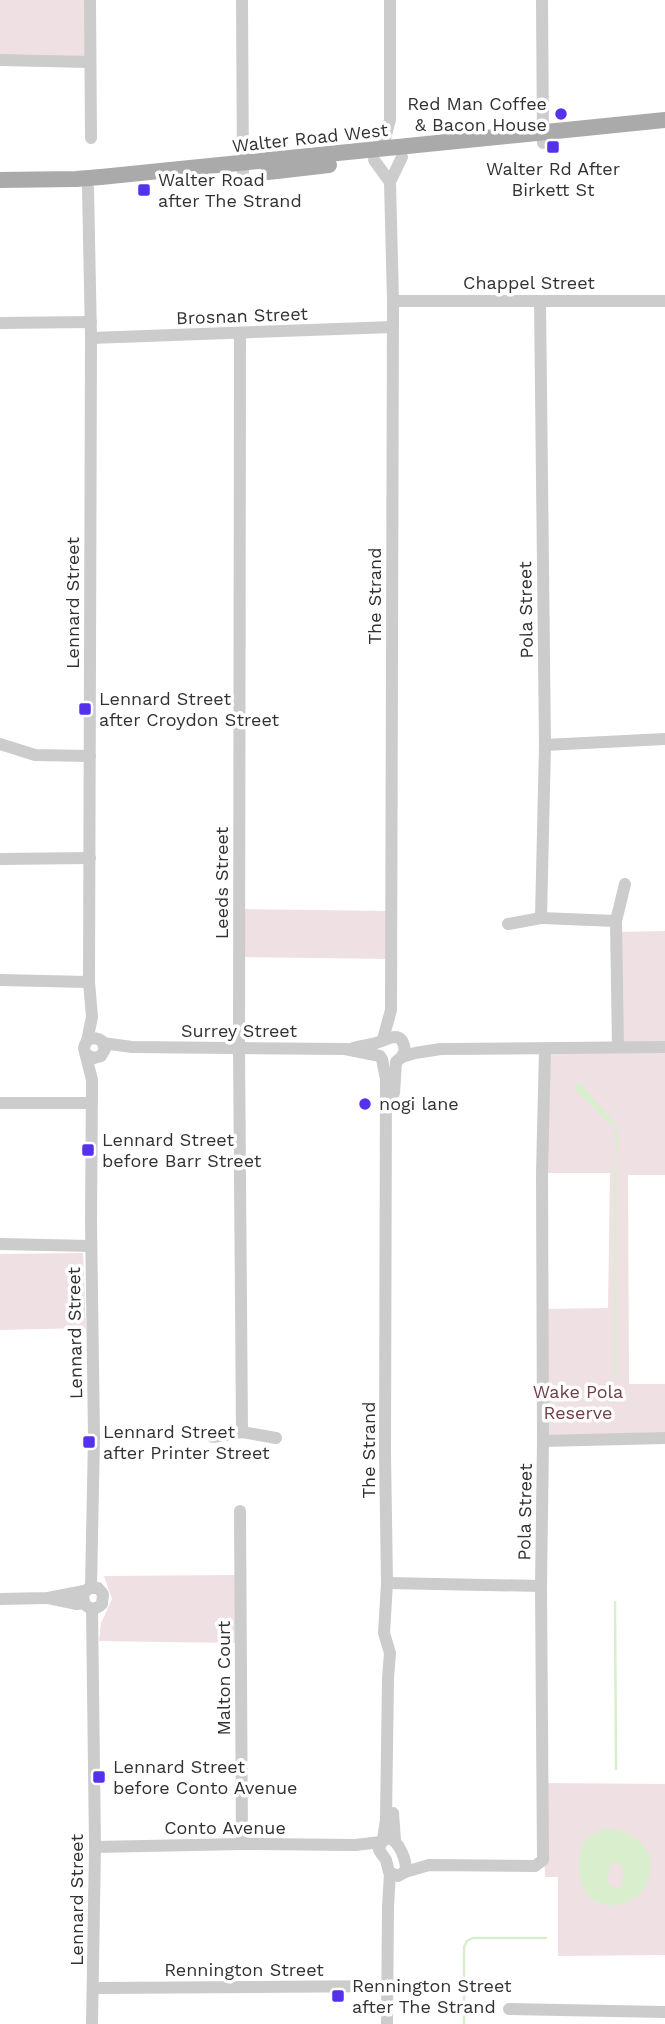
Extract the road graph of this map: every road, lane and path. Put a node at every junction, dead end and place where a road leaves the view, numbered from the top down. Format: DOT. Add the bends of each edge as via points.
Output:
graph roads {
  1 [pos="90,0"];
  2 [pos="242,0"];
  3 [pos="390,0"];
  4 [pos="542,0"];
  5 [pos="0,60"];
  6 [pos="90,62"];
  7 [pos="390,120"];
  8 [pos="665,120"];
  9 [pos="665,130"];
  10 [pos="91,138"];
  11 [pos="543,138"];
  12 [pos="403,152"];
  13 [pos="378,155"];
  14 [pos="243,169"];
  15 [pos="0,180"];
  16 [pos="390,182"];
  17 [pos="89,188"];
  18 [pos="0,190"];
  19 [pos="393,301"];
  20 [pos="540,301"];
  21 [pos="665,301"];
  22 [pos="91,322"];
  23 [pos="0,323"];
  24 [pos="393,327"];
  25 [pos="240,334"];
  26 [pos="91,338"];
  27 [pos="665,739"];
  28 [pos="0,744"];
  29 [pos="545,745"];
  30 [pos="90,756"];
  31 [pos="90,858"];
  32 [pos="0,859"];
  33 [pos="625,884"];
  34 [pos="541,918"];
  35 [pos="616,921"];
  36 [pos="508,923"];
  37 [pos="0,980"];
  38 [pos="89,982"];
  39 [pos="391,1010"];
  40 [pos="382,1041"];
  41 [pos="401,1041"];
  42 [pos="618,1047"];
  43 [pos="96,1048"];
  44 [pos="642,1048"];
  45 [pos="665,1048"];
  46 [pos="239,1049"];
  47 [pos="345,1049"];
  48 [pos="442,1049"];
  49 [pos="545,1049"];
  50 [pos="665,1053"];
  51 [pos="381,1057"];
  52 [pos="399,1059"];
  53 [pos="92,1102"];
  54 [pos="0,1103"];
  55 [pos="0,1244"];
  56 [pos="91,1246"];
  57 [pos="242,1432"];
  58 [pos="213,1437"];
  59 [pos="276,1438"];
  60 [pos="665,1438"];
  61 [pos="543,1441"];
  62 [pos="240,1511"];
  63 [pos="391,1583"];
  64 [pos="541,1586"];
  65 [pos="88,1598"];
  66 [pos="0,1599"];
  67 [pos="242,1844"];
  68 [pos="385,1844"];
  69 [pos="95,1847"];
  70 [pos="400,1869"];
  71 [pos="391,1986"];
  72 [pos="94,1988"];
  73 [pos="509,2009"];
  74 [pos="665,2012"];
  75 [pos="92,2024"];
  76 [pos="387,2024"];
  77 [pos="395,2024"];
  1 -- 6 [label="street"];
  2 -- 14 [label="street"];
  3 -- 7 [label="street"];
  4 -- 11 [label="street"];
  5 -- 6 [label="street"];
  6 -- 10 [label="street"];
  7 -- 12 [label="street"];
  7 -- 13 [label="street"];
  8 -- 11 [label="main road, Walter Road West"];
  9 -- 11 [label="main road, Walter Road West"];
  11 -- 12 [label="main road, Walter Road West"];
  12 -- 13 [label="main road, Walter Road West"];
  12 -- 16 [label="street, The Strand"];
  13 -- 14 [label="main road, Walter Road West"];
  13 -- 16 [label="street"];
  14 -- 15 [label="main road, Walter Road West"];
  14 -- 17 [label="main road, Walter Road West"];
  16 -- 19 [label="street, The Strand"];
  17 -- 18 [label="main road, Walter Road West"];
  17 -- 22 [label="street, Lennard Street"];
  19 -- 20 [label="street, Chappel Street"];
  19 -- 24 [label="street, The Strand"];
  20 -- 21 [label="street, Chappel Street"];
  20 -- 29 [label="street, Pola Street"];
  22 -- 23 [label="street"];
  22 -- 26 [label="street, Lennard Street"];
  24 -- 25 [label="street, Brosnan Street"];
  24 -- 39 [label="street, The Strand"];
  25 -- 26 [label="street, Brosnan Street"];
  25 -- 46 [label="street, Leeds Street"];
  26 -- 30 [label="street, Lennard Street"];
  27 -- 29 [label="street"];
  28 -- 30 [label="street" via="35,755"];
  29 -- 34 [label="street, Pola Street"];
  30 -- 31 [label="street, Lennard Street"];
  31 -- 32 [label="street"];
  31 -- 38 [label="street, Lennard Street"];
  33 -- 35 [label="street"];
  34 -- 35 [label="street"];
  34 -- 36 [label="street"];
  35 -- 42 [label="street"];
  37 -- 38 [label="street"];
  38 -- 43 [label="street, Lennard Street"];
  39 -- 40 [label="street, The Strand"];
  39 -- 41 [label="street, The Strand"];
  40 -- 41 [label="street" via="391,1036"];
  40 -- 47 [label="street, Surrey Street"];
  40 -- 51 [label="street"];
  41 -- 48 [label="street"];
  41 -- 52 [label="street" via="405,1050"];
  42 -- 44 [label="street"];
  42 -- 49 [label="street"];
  43 -- 46 [label="street, Surrey Street"];
  43 -- 53 [label="street, Lennard Street"];
  44 -- 45 [label="street"];
  44 -- 50 [label="street"];
  46 -- 47 [label="street, Surrey Street"];
  46 -- 57 [label="street, Leeds Street"];
  47 -- 51 [label="street, Surrey Street"];
  48 -- 49 [label="street"];
  48 -- 52 [label="street"];
  49 -- 61 [label="street, Pola Street"];
  51 -- 52 [label="street" via="388,1062"];
  51 -- 63 [label="street, The Strand" via="386,1079 385,1474"];
  52 -- 63 [label="street, The Strand" via="393,1129"];
  53 -- 54 [label="street"];
  53 -- 56 [label="street, Lennard Street"];
  55 -- 56 [label="street"];
  56 -- 65 [label="street, Lennard Street" via="94,1437"];
  57 -- 58 [label="street"];
  57 -- 59 [label="street"];
  60 -- 61 [label="street"];
  61 -- 64 [label="street, Pola Street"];
  62 -- 67 [label="street, Malton Court"];
  63 -- 64 [label="street"];
  63 -- 68 [label="street, The Strand" via="391,1638 397,1652 393,1827"];
  64 -- 70 [label="street, Pola Street" via="543,1860 535,1866"];
  65 -- 66 [label="street" via="77,1604 48,1598"];
  65 -- 69 [label="street, Lennard Street"];
  67 -- 68 [label="street, Conto Avenue"];
  67 -- 69 [label="street, Conto Avenue"];
  68 -- 70 [label="street"];
  68 -- 70 [label="street" via="386,1860"];
  69 -- 72 [label="street, Lennard Street"];
  70 -- 71 [label="street" via="388,1906"];
  71 -- 72 [label="street, Rennington Street"];
  71 -- 76 [label="street"];
  71 -- 77 [label="street"];
  72 -- 75 [label="street, Lennard Street"];
  73 -- 74 [label="street"];
}
